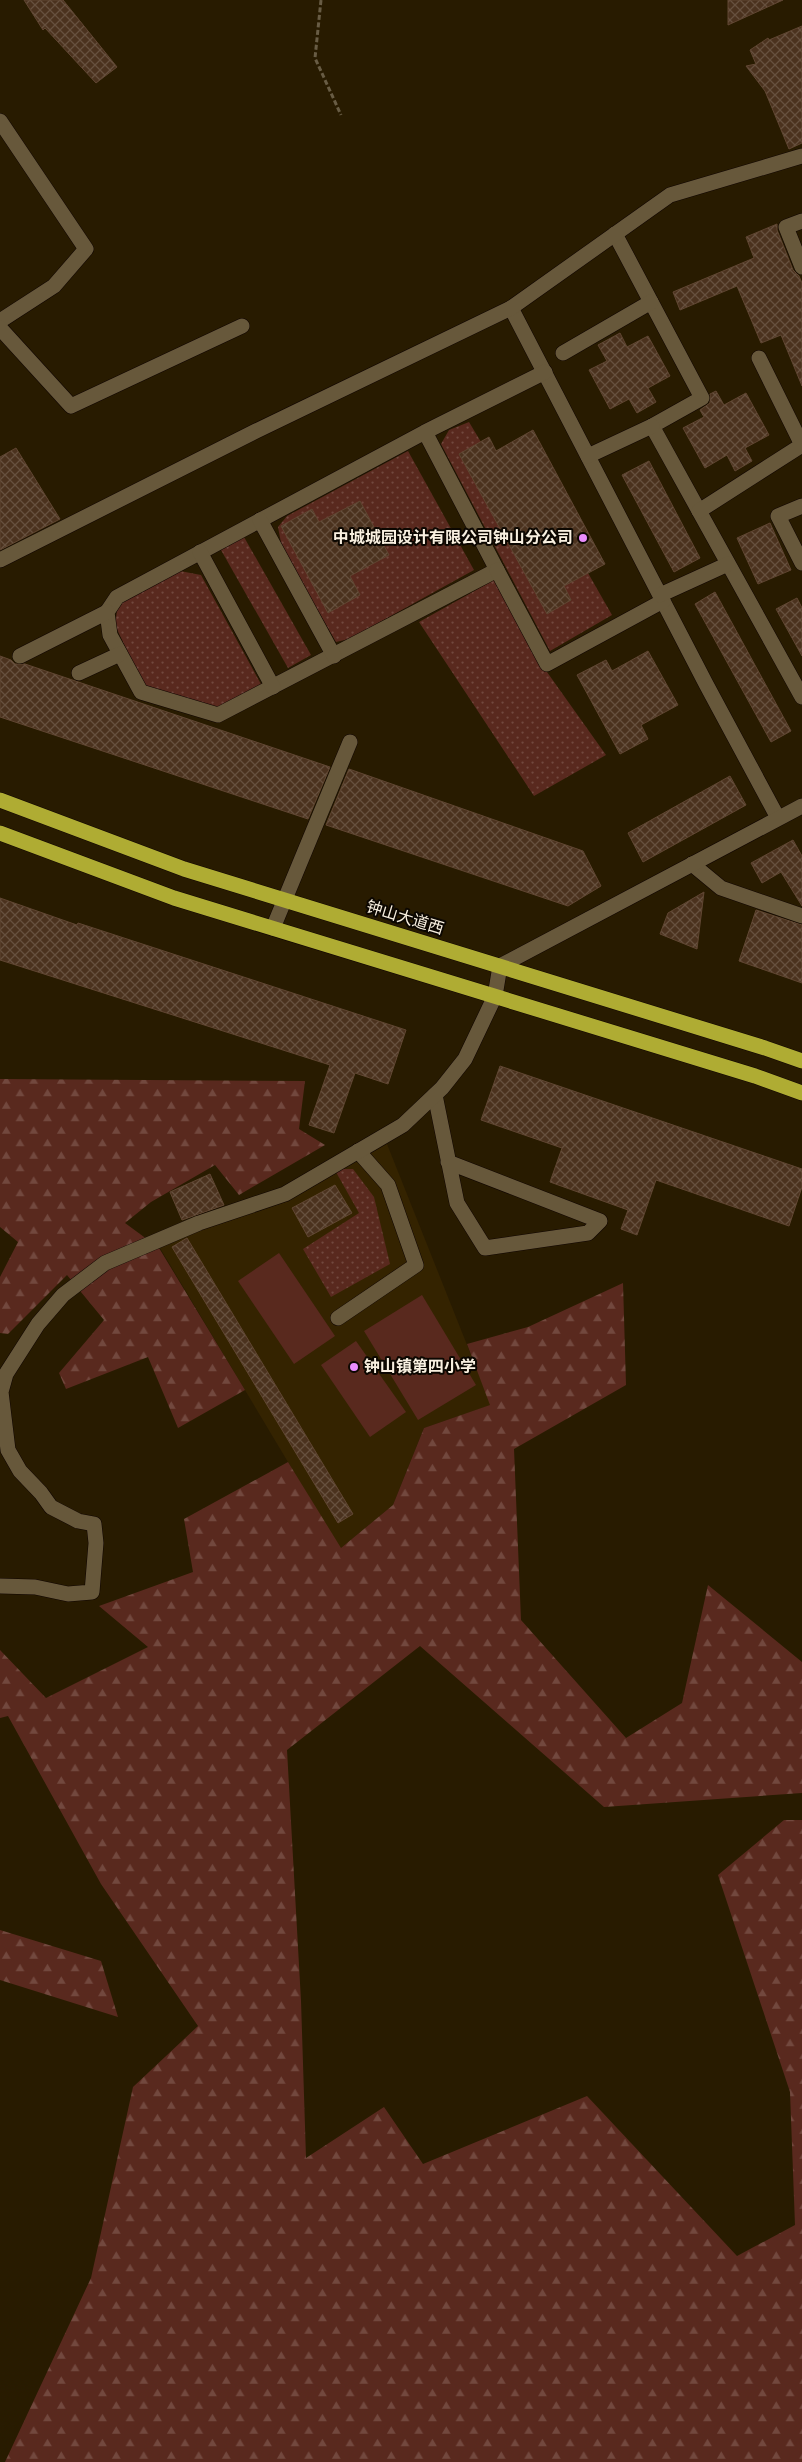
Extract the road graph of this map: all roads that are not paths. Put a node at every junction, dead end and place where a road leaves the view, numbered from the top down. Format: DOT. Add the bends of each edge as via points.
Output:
graph roads {
  1 [pos="0,121"];
  2 [pos="802,156"];
  3 [pos="802,221"];
  4 [pos="615,234"];
  5 [pos="802,267"];
  6 [pos="651,302"];
  7 [pos="511,308"];
  8 [pos="0,321"];
  9 [pos="242,326"];
  10 [pos="0,328"];
  11 [pos="563,353"];
  12 [pos="759,358"];
  13 [pos="545,372"];
  14 [pos="652,426"];
  15 [pos="425,432"];
  16 [pos="588,456"];
  17 [pos="802,506"];
  18 [pos="699,511"];
  19 [pos="260,520"];
  20 [pos="200,552"];
  21 [pos="0,560"];
  22 [pos="728,564"];
  23 [pos="802,564"];
  24 [pos="497,570"];
  25 [pos="661,598"];
  26 [pos="107,612"];
  27 [pos="120,654"];
  28 [pos="20,656"];
  29 [pos="334,656"];
  30 [pos="79,673"];
  31 [pos="273,687"];
  32 [pos="802,697"];
  33 [pos="350,742"];
  34 [pos="0,800"];
  35 [pos="802,806"];
  36 [pos="778,818"];
  37 [pos="0,832"];
  38 [pos="692,864"];
  39 [pos="285,900"];
  40 [pos="802,916"];
  41 [pos="273,928"];
  42 [pos="500,966"];
  43 [pos="496,996"];
  44 [pos="802,1061"];
  45 [pos="802,1093"];
  46 [pos="435,1095"];
  47 [pos="358,1150"];
  48 [pos="448,1162"];
  49 [pos="338,1318"];
  50 [pos="0,1586"];
  1 -- 8 [label="street" via="86,248 54,286"];
  2 -- 4 [label="street" via="670,195"];
  3 -- 5 [label="street" via="786,227"];
  4 -- 6 [label="street"];
  4 -- 7 [label="street"];
  6 -- 11 [label="street"];
  6 -- 14 [label="street" via="702,398"];
  7 -- 13 [label="street"];
  7 -- 21 [label="street" via="247,435"];
  9 -- 10 [label="street" via="71,406"];
  12 -- 18 [label="street" via="802,445"];
  13 -- 15 [label="street"];
  13 -- 16 [label="street"];
  14 -- 16 [label="street"];
  14 -- 18 [label="street"];
  15 -- 19 [label="street"];
  15 -- 24 [label="street"];
  16 -- 25 [label="street"];
  17 -- 23 [label="street" via="778,516"];
  18 -- 22 [label="street"];
  19 -- 20 [label="street"];
  19 -- 29 [label="street"];
  20 -- 26 [label="street" via="117,597"];
  20 -- 31 [label="street"];
  22 -- 25 [label="street"];
  22 -- 32 [label="street"];
  24 -- 25 [label="street" via="547,664"];
  24 -- 29 [label="street"];
  25 -- 36 [label="street"];
  26 -- 27 [label="street" via="110,635"];
  26 -- 28 [label="street"];
  27 -- 30 [label="street"];
  27 -- 31 [label="street" via="140,692 218,715"];
  29 -- 31 [label="street"];
  33 -- 39 [label="street"];
  34 -- 39 [label="highway, 钟山大道西" via="184,869"];
  35 -- 36 [label="street"];
  36 -- 38 [label="street"];
  37 -- 41 [label="highway" via="174,898"];
  38 -- 40 [label="street" via="721,888"];
  38 -- 42 [label="street"];
  39 -- 41 [label="street"];
  39 -- 42 [label="highway, 钟山大道西"];
  41 -- 43 [label="highway"];
  42 -- 43 [label="street"];
  42 -- 44 [label="highway, 钟山大道西"];
  43 -- 45 [label="highway"];
  43 -- 46 [label="street" via="465,1059"];
  46 -- 47 [label="street" via="403,1125"];
  46 -- 48 [label="street"];
  47 -- 49 [label="street" via="388,1184 416,1265"];
  47 -- 50 [label="street" via="285,1194 199,1223 105,1263 63,1295 38,1324 6,1374 1,1392 8,1450 20,1472 51,1507 78,1521 94,1524 96,1543 92,1592 68,1594 35,1586"];
  48 -- 48 [label="street" via="457,1203 485,1248 588,1233 600,1221"];
}
